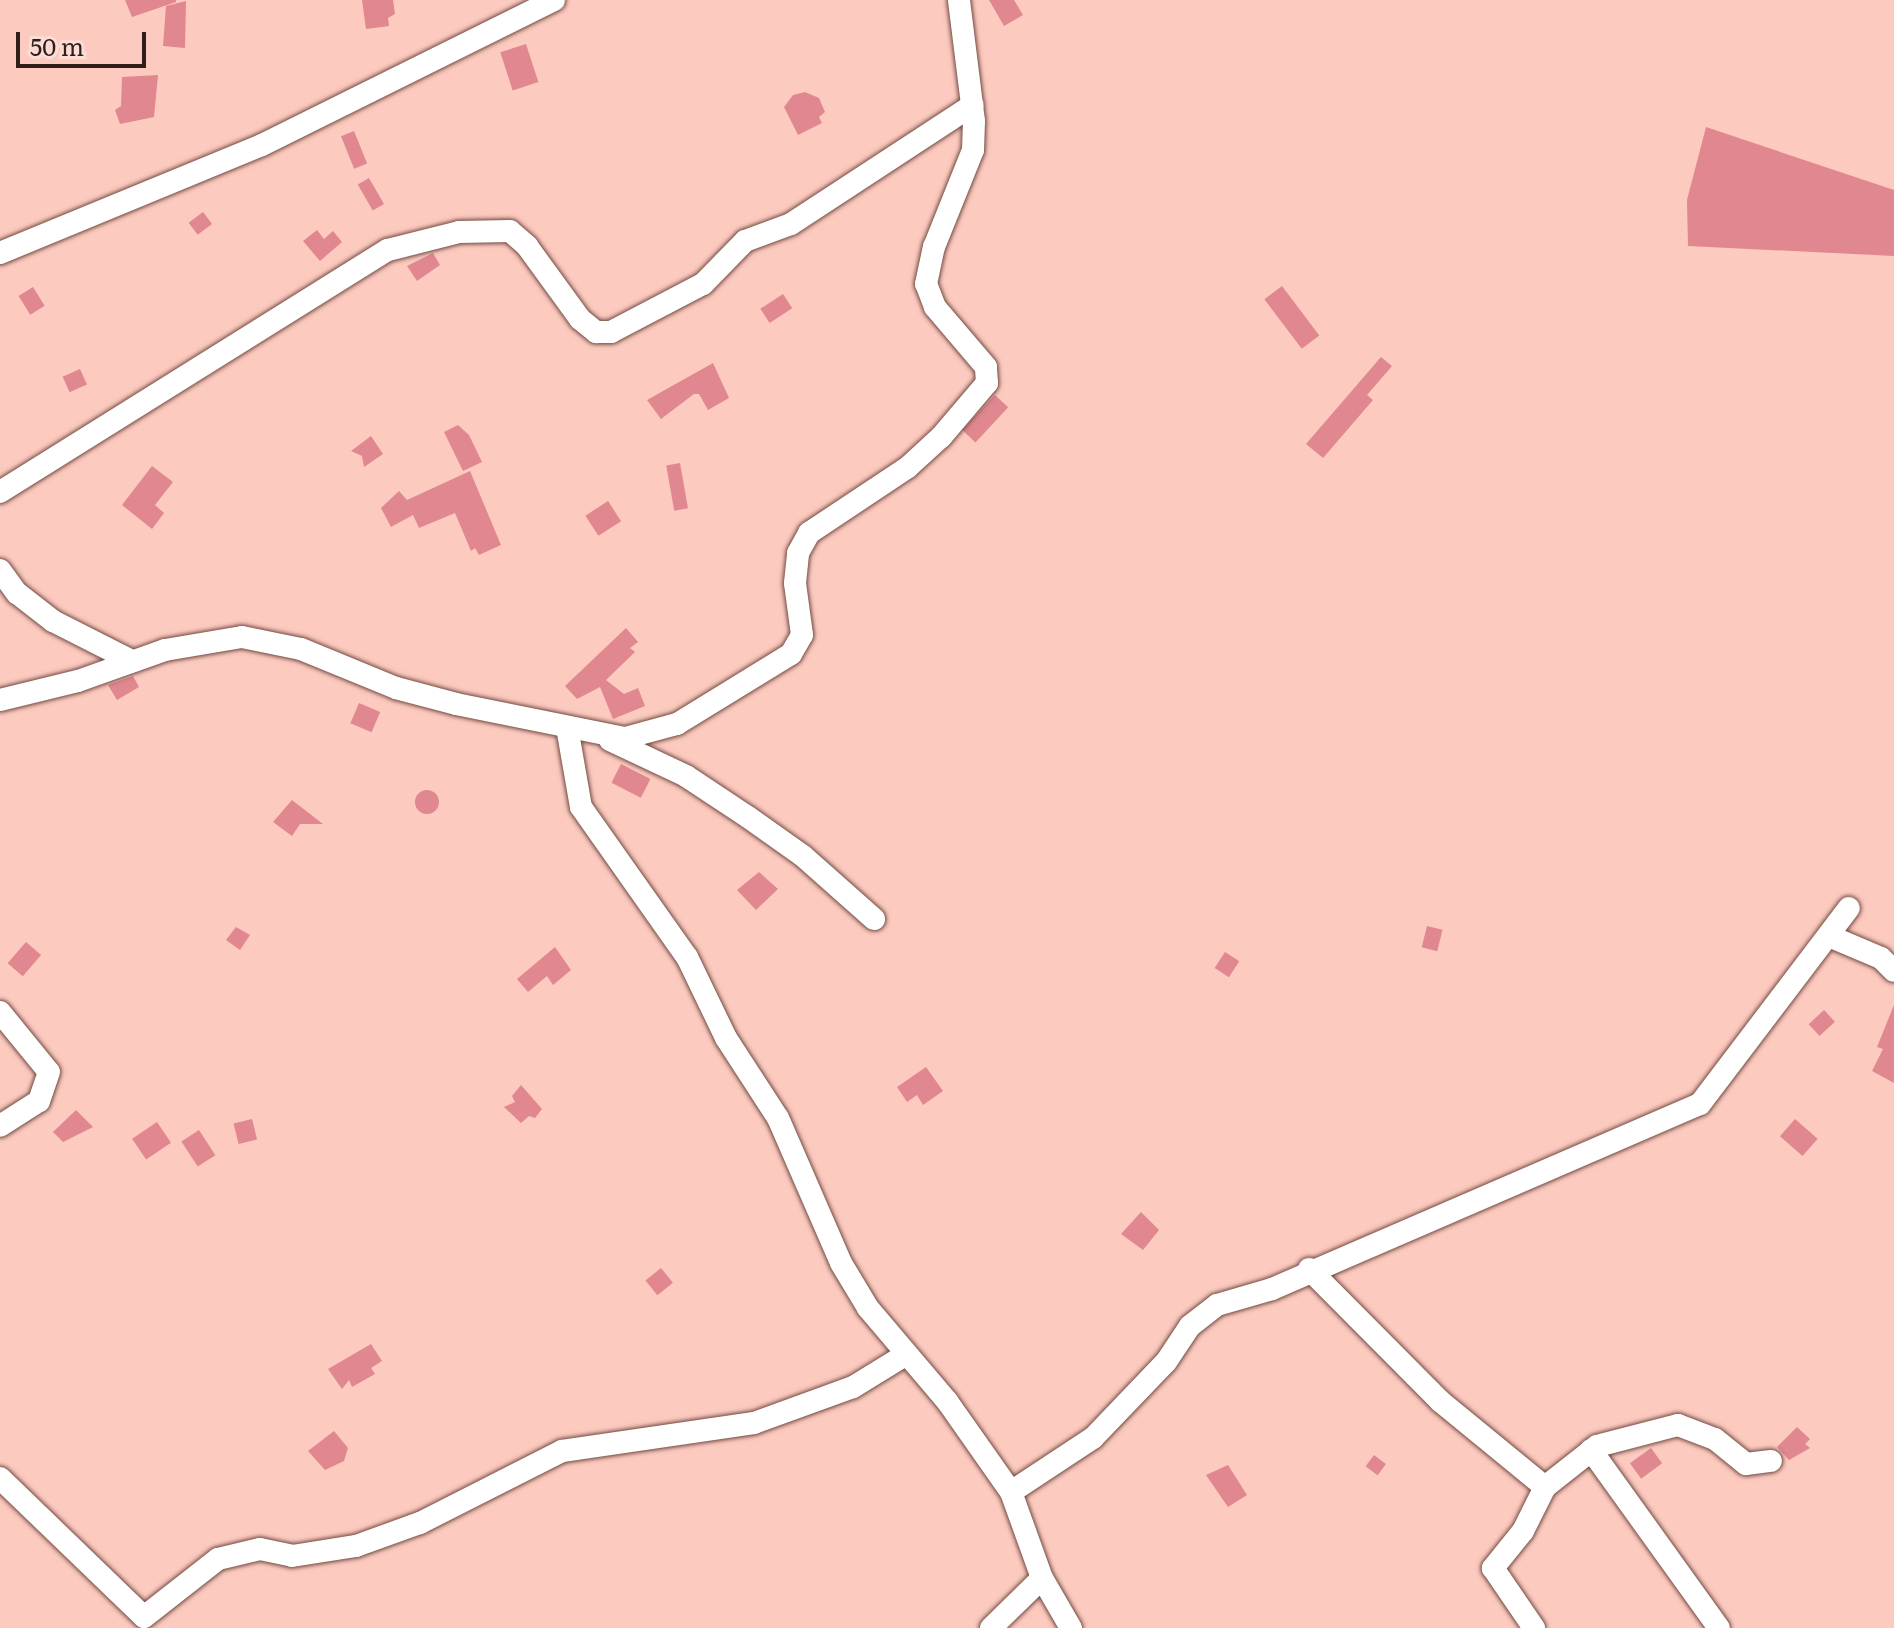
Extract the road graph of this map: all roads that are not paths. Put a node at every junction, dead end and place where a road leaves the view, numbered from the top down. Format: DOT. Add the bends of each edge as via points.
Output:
graph roads {
  1 [pos="554,0"];
  2 [pos="959,0"];
  3 [pos="973,105"];
  4 [pos="0,253"];
  5 [pos="0,492"];
  6 [pos="0,570"];
  7 [pos="132,661"];
  8 [pos="0,700"];
  9 [pos="567,727"];
  10 [pos="601,736"];
  11 [pos="1849,908"];
  12 [pos="874,919"];
  13 [pos="1829,936"];
  14 [pos="1894,971"];
  15 [pos="0,1012"];
  16 [pos="0,1126"];
  17 [pos="1309,1269"];
  18 [pos="905,1355"];
  19 [pos="1591,1450"];
  20 [pos="1771,1461"];
  21 [pos="0,1478"];
  22 [pos="1545,1487"];
  23 [pos="1011,1492"];
  24 [pos="1042,1578"];
  25 [pos="136,1622"];
  26 [pos="991,1628"];
  27 [pos="1071,1628"];
  28 [pos="1534,1628"];
  29 [pos="1719,1628"];
  1 -- 4 [label="street" via="262,145"];
  2 -- 3 [label="street"];
  3 -- 5 [label="street" via="791,224 745,241 703,284 611,332 596,332 580,319 510,231 459,232 379,253"];
  3 -- 10 [label="street" via="970,164 934,247 926,284 935,307 986,367 983,391 907,468 809,533 795,574 802,635 791,654 677,724 625,738"];
  6 -- 7 [label="street" via="17,593 53,621"];
  7 -- 8 [label="street" via="51,690"];
  7 -- 9 [label="street" via="211,638 265,640 338,662 396,688"];
  9 -- 10 [label="street"];
  9 -- 18 [label="street" via="581,807 679,943 726,1038 784,1130 841,1263"];
  10 -- 12 [label="street" via="686,776 748,817 803,856"];
  11 -- 13 [label="street"];
  13 -- 14 [label="street" via="1881,958"];
  13 -- 17 [label="street" via="1723,1080 1686,1114"];
  15 -- 16 [label="street" via="49,1072 39,1101"];
  17 -- 22 [label="street" via="1440,1401"];
  17 -- 23 [label="street" via="1272,1289 1207,1311 1093,1438"];
  18 -- 23 [label="street" via="947,1401"];
  18 -- 25 [label="street" via="853,1387 754,1423 562,1451 420,1523 356,1546 292,1556 260,1549 218,1559"];
  19 -- 20 [label="street" via="1678,1425 1715,1439 1746,1464"];
  19 -- 22 [label="street"];
  19 -- 29 [label="street"];
  21 -- 25 [label="street"];
  22 -- 28 [label="street" via="1523,1531 1493,1568"];
  23 -- 24 [label="street"];
  24 -- 26 [label="street"];
  24 -- 27 [label="street"];
}
